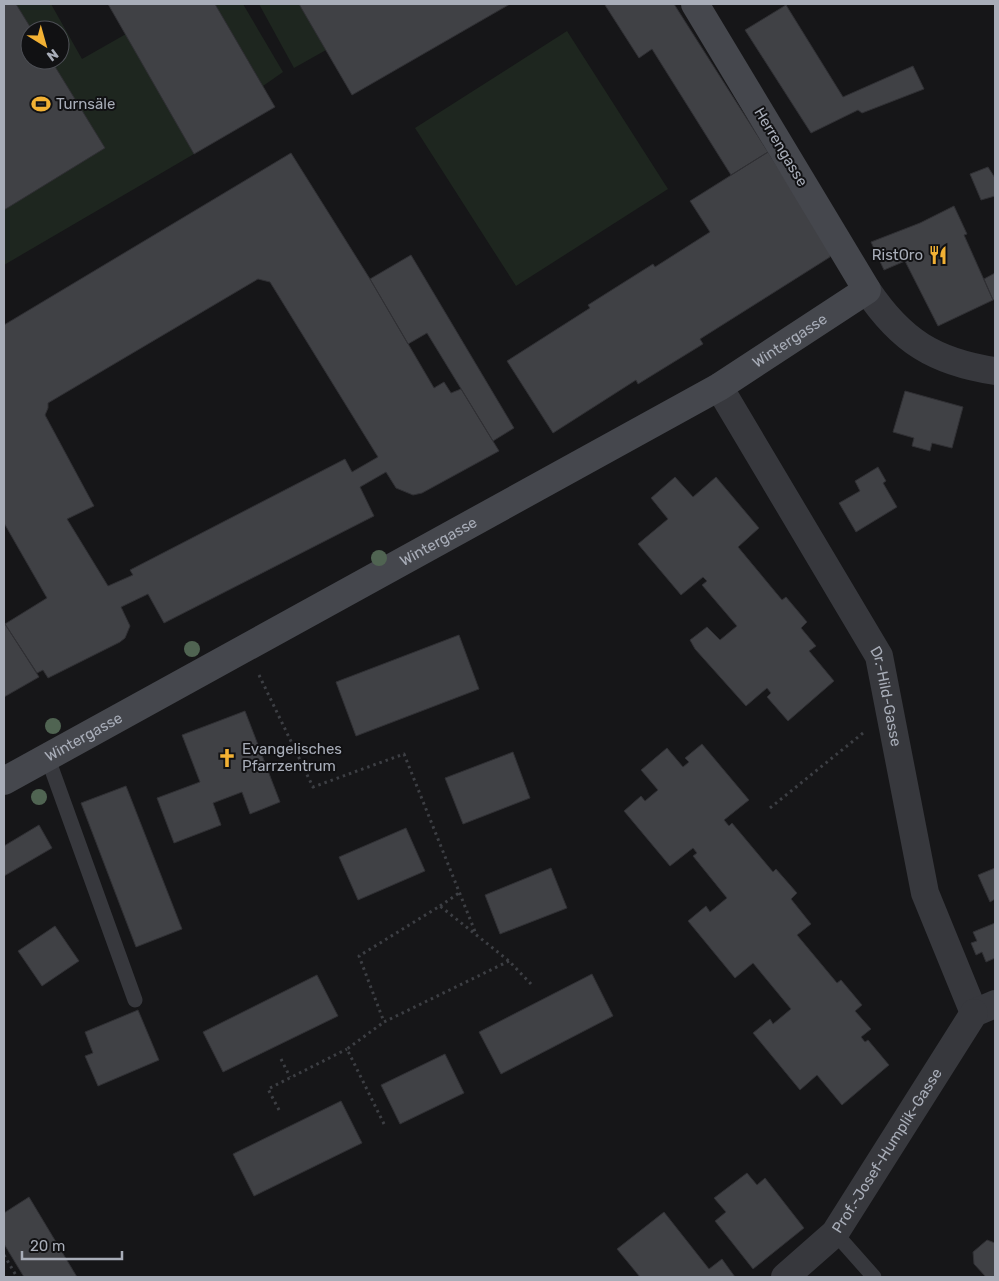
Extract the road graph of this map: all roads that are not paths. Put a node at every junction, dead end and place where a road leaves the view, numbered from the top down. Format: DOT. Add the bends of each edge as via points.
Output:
graph roads {
  1 [pos="695,4"];
  2 [pos="867,290"];
  3 [pos="995,371"];
  4 [pos="719,387"];
  5 [pos="46,756"];
  6 [pos="4,781"];
  7 [pos="135,1000"];
  8 [pos="985,1009"];
  9 [pos="835,1233"];
  10 [pos="785,1277"];
  11 [pos="874,1277"];
  1 -- 2 [label="street, Herrengasse"];
  2 -- 3 [label="street" via="884,315 915,342 952,362"];
  2 -- 4 [label="street, Wintergasse"];
  4 -- 5 [label="street, Wintergasse"];
  4 -- 8 [label="street, Dr.-Hild-Gasse" via="880,656 924,893"];
  5 -- 6 [label="street, Wintergasse"];
  5 -- 7 [label="lane"];
  8 -- 9 [label="street, Prof.-Josef-Humplik-Gasse"];
  9 -- 10 [label="street, Prof.-Josef-Humplik-Gasse"];
  9 -- 11 [label="lane"];
}
